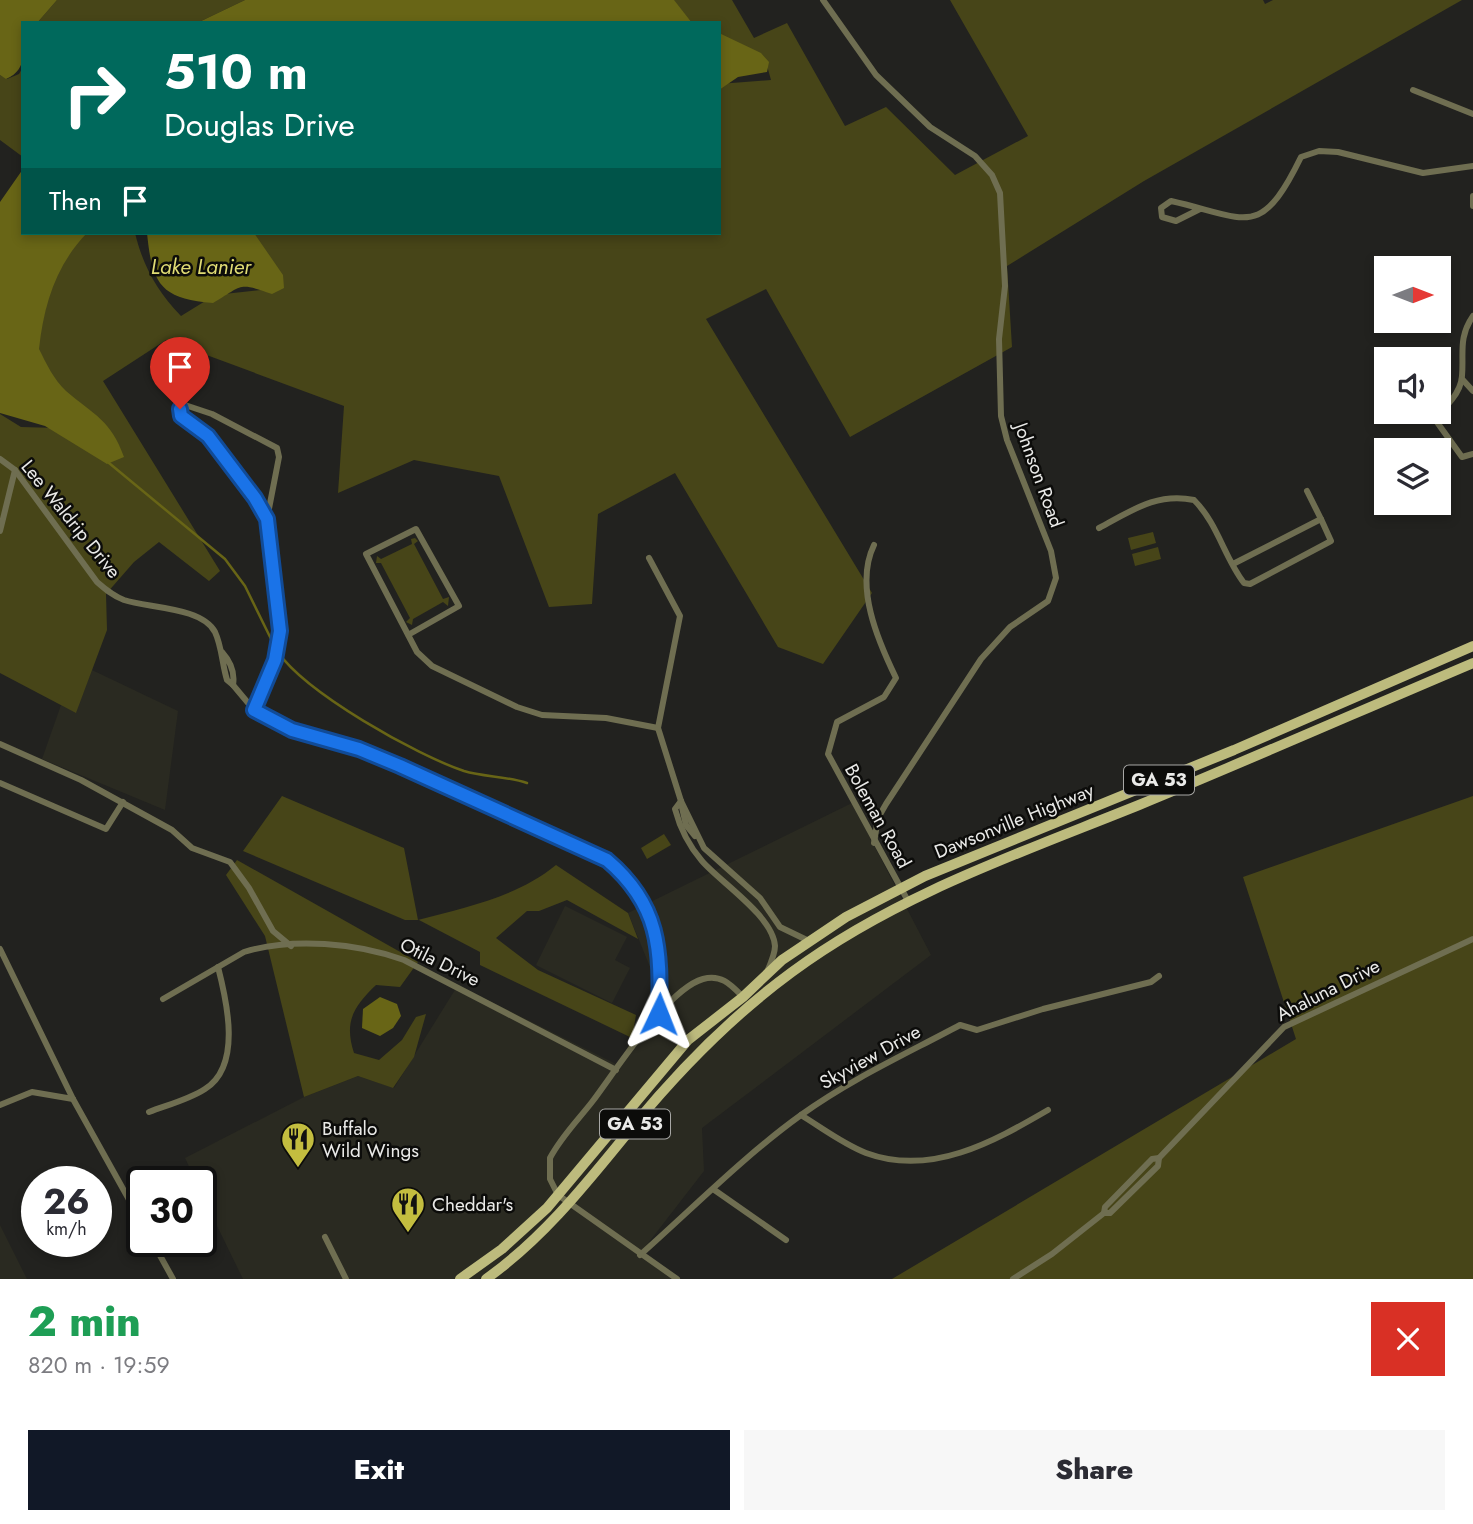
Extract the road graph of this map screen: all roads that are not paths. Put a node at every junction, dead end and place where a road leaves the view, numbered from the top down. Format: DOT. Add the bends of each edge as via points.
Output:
graph roads {
  1 [pos="822,0"];
  2 [pos="1413,90"];
  3 [pos="1473,114"];
  4 [pos="1473,166"];
  5 [pos="1473,196"];
  6 [pos="1473,206"];
  7 [pos="1200,209"];
  8 [pos="1473,316"];
  9 [pos="1462,379"];
  10 [pos="1473,391"];
  11 [pos="1473,454"];
  12 [pos="0,459"];
  13 [pos="15,470"];
  14 [pos="1307,491"];
  15 [pos="267,519"];
  16 [pos="1321,519"];
  17 [pos="1099,528"];
  18 [pos="0,531"];
  19 [pos="874,545"];
  20 [pos="649,558"];
  21 [pos="1233,564"];
  22 [pos="408,635"];
  23 [pos="1473,646"];
  24 [pos="1473,663"];
  25 [pos="1339,703"];
  26 [pos="254,710"];
  27 [pos="1346,718"];
  28 [pos="657,728"];
  29 [pos="0,744"];
  30 [pos="0,783"];
  31 [pos="681,801"];
  32 [pos="123,802"];
  33 [pos="686,825"];
  34 [pos="874,843"];
  35 [pos="707,851"];
  36 [pos="700,858"];
  37 [pos="900,888"];
  38 [pos="908,901"];
  39 [pos="770,912"];
  40 [pos="760,919"];
  41 [pos="1473,939"];
  42 [pos="808,941"];
  43 [pos="291,946"];
  44 [pos="0,948"];
  45 [pos="218,967"];
  46 [pos="767,974"];
  47 [pos="1159,976"];
  48 [pos="163,999"];
  49 [pos="747,1000"];
  50 [pos="659,1014"];
  51 [pos="616,1070"];
  52 [pos="73,1099"];
  53 [pos="0,1105"];
  54 [pos="1048,1110"];
  55 [pos="149,1112"];
  56 [pos="802,1115"];
  57 [pos="713,1189"];
  58 [pos="126,1194"];
  59 [pos="558,1195"];
  60 [pos="569,1205"];
  61 [pos="325,1237"];
  62 [pos="786,1240"];
  63 [pos="640,1255"];
  64 [pos="161,1257"];
  65 [pos="173,1279"];
  66 [pos="346,1279"];
  67 [pos="460,1279"];
  68 [pos="486,1279"];
  69 [pos="677,1279"];
  70 [pos="1013,1279"];
  1 -- 34 [label="street, Johnson Road" via="876,75 930,127 980,161 1000,192 1005,286 999,339 1001,416 1051,551 1056,578 1048,601 1010,627 981,659 886,804 878,818"];
  2 -- 3 [label="street"];
  4 -- 7 [label="street" via="1423,173 1319,150 1301,157 1288,184 1259,215 1220,217"];
  5 -- 6 [label="street"];
  7 -- 7 [label="street" via="1171,201 1161,208 1162,217 1177,221"];
  8 -- 9 [label="street" via="1460,349"];
  9 -- 10 [label="street"];
  9 -- 11 [label="street" via="1447,407 1434,418 1462,457"];
  12 -- 13 [label="street, Lee Waldrip Drive"];
  13 -- 18 [label="street"];
  13 -- 26 [label="street, Lee Waldrip Drive" via="97,582 125,600 202,619 214,630 227,680"];
  14 -- 16 [label="street"];
  15 -- 15 [label="street" via="208,436 181,416 182,404 212,414 277,448"];
  15 -- 26 [label="street" via="280,631 275,660"];
  16 -- 21 [label="street"];
  16 -- 21 [label="street" via="1331,541 1264,578 1244,583"];
  17 -- 21 [label="street" via="1154,500 1194,500 1219,534"];
  19 -- 34 [label="street, Boleman Road" via="868,597 879,643 896,678 884,697 837,722 828,754"];
  20 -- 28 [label="street" via="680,616"];
  22 -- 22 [label="street" via="366,554 416,529 459,606"];
  22 -- 28 [label="street" via="432,666 516,707 542,715 606,718"];
  23 -- 25 [label="main road, Dawsonville Highway / GA 53"];
  24 -- 27 [label="main road, Dawsonville Highway / GA 53"];
  25 -- 27 [label="street"];
  25 -- 37 [label="main road, Dawsonville Highway / GA 53"];
  26 -- 50 [label="street" via="292,730 400,766 607,860 626,876 652,920 659,951"];
  27 -- 38 [label="main road, Dawsonville Highway / GA 53"];
  28 -- 31 [label="street"];
  29 -- 32 [label="street"];
  30 -- 32 [label="street" via="106,829"];
  31 -- 33 [label="street"];
  31 -- 33 [label="street" via="674,809"];
  32 -- 43 [label="street" via="172,830 192,848 230,862 273,931"];
  33 -- 35 [label="street"];
  33 -- 36 [label="street"];
  34 -- 37 [label="street, Boleman Road"];
  35 -- 36 [label="street"];
  35 -- 39 [label="street"];
  36 -- 40 [label="street"];
  37 -- 38 [label="street, Boleman Road"];
  37 -- 42 [label="main road, Dawsonville Highway / GA 53"];
  38 -- 49 [label="main road, Dawsonville Highway / GA 53" via="846,934"];
  39 -- 40 [label="street"];
  39 -- 42 [label="street" via="788,933"];
  40 -- 46 [label="street" via="775,948"];
  41 -- 70 [label="street, Ahaluna Drive" via="1284,1027 1104,1213"];
  42 -- 46 [label="main road, Dawsonville Highway / GA 53"];
  43 -- 45 [label="street, Otila Drive" via="256,948"];
  43 -- 51 [label="street, Otila Drive" via="384,952"];
  44 -- 52 [label="street"];
  45 -- 48 [label="street, Otila Drive"];
  45 -- 55 [label="street" via="228,1047 216,1080 195,1094"];
  46 -- 49 [label="main road, Dawsonville Highway / GA 53"];
  47 -- 56 [label="street, Skyview Drive" via="977,1030 960,1026 880,1065"];
  49 -- 50 [label="street" via="728,981 704,979"];
  49 -- 59 [label="main road, Dawsonville Highway / GA 53" via="710,1019 688,1040"];
  49 -- 60 [label="main road, GA 53"];
  50 -- 51 [label="street"];
  51 -- 59 [label="street" via="550,1158 550,1179"];
  52 -- 53 [label="street" via="32,1092"];
  52 -- 58 [label="street"];
  54 -- 56 [label="street" via="971,1150 916,1161 865,1152"];
  56 -- 57 [label="street, Skyview Drive"];
  57 -- 62 [label="street"];
  57 -- 63 [label="street, Skyview Drive"];
  59 -- 60 [label="street"];
  59 -- 67 [label="main road, Dawsonville Highway / GA 53" via="519,1235"];
  60 -- 63 [label="street"];
  60 -- 68 [label="main road, GA 53"];
  61 -- 66 [label="street"];
  63 -- 69 [label="street"];
  64 -- 65 [label="street"];
}
